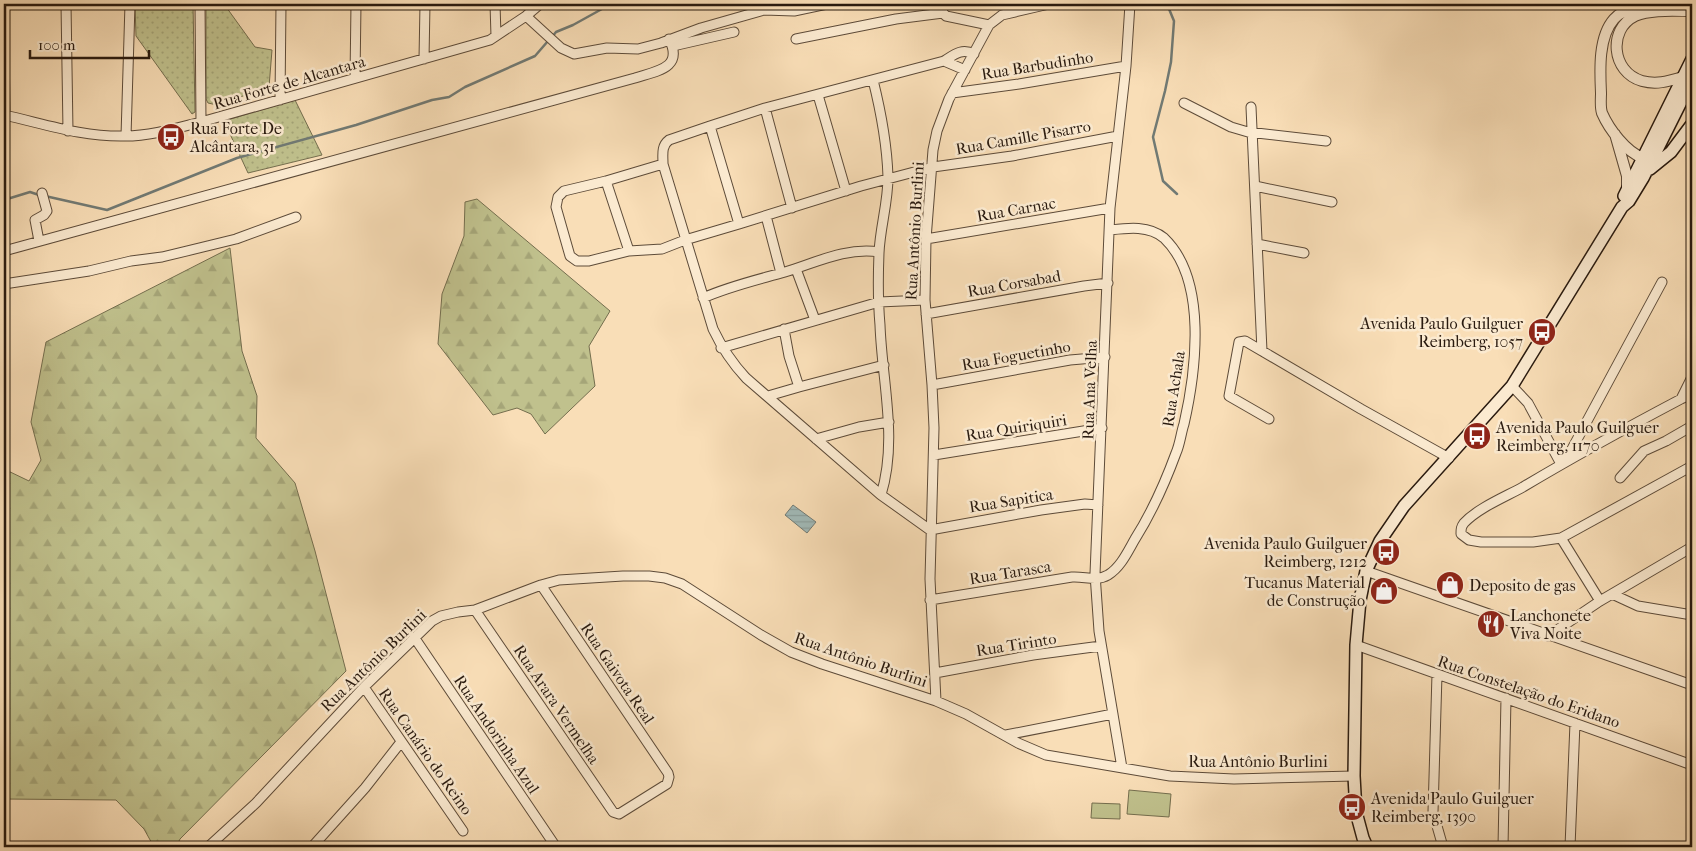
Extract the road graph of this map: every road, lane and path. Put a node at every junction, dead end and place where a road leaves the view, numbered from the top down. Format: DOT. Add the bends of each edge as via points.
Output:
graph roads {
  1 [pos="66,4"];
  2 [pos="130,4"];
  3 [pos="200,4"];
  4 [pos="281,4"];
  5 [pos="356,4"];
  6 [pos="425,4"];
  7 [pos="495,4"];
  8 [pos="540,4"];
  9 [pos="828,4"];
  10 [pos="1049,4"];
  11 [pos="1641,4"];
  12 [pos="1131,7"];
  13 [pos="942,8"];
  14 [pos="1692,11"];
  15 [pos="526,16"];
  16 [pos="989,25"];
  17 [pos="734,32"];
  18 [pos="496,36"];
  19 [pos="796,39"];
  20 [pos="4,43"];
  21 [pos="671,43"];
  22 [pos="974,54"];
  23 [pos="424,59"];
  24 [pos="1692,59"];
  25 [pos="944,61"];
  26 [pos="1126,66"];
  27 [pos="965,70"];
  28 [pos="1687,76"];
  29 [pos="355,78"];
  30 [pos="873,80"];
  31 [pos="952,93"];
  32 [pos="818,95"];
  33 [pos="280,100"];
  34 [pos="1184,103"];
  35 [pos="1251,107"];
  36 [pos="766,108"];
  37 [pos="4,115"];
  38 [pos="201,122"];
  39 [pos="1692,124"];
  40 [pos="710,126"];
  41 [pos="68,131"];
  42 [pos="1252,133"];
  43 [pos="1614,133"];
  44 [pos="126,136"];
  45 [pos="1118,136"];
  46 [pos="1326,141"];
  47 [pos="1651,160"];
  48 [pos="663,164"];
  49 [pos="933,167"];
  50 [pos="888,180"];
  51 [pos="606,181"];
  52 [pos="1255,186"];
  53 [pos="1627,189"];
  54 [pos="846,191"];
  55 [pos="42,193"];
  56 [pos="1332,202"];
  57 [pos="1622,207"];
  58 [pos="792,208"];
  59 [pos="1110,208"];
  60 [pos="766,216"];
  61 [pos="296,217"];
  62 [pos="739,224"];
  63 [pos="1110,230"];
  64 [pos="926,239"];
  65 [pos="685,240"];
  66 [pos="39,241"];
  67 [pos="1257,244"];
  68 [pos="4,251"];
  69 [pos="628,251"];
  70 [pos="879,252"];
  71 [pos="1304,253"];
  72 [pos="796,269"];
  73 [pos="781,273"];
  74 [pos="1662,282"];
  75 [pos="1108,283"];
  76 [pos="4,284"];
  77 [pos="703,298"];
  78 [pos="925,300"];
  79 [pos="880,302"];
  80 [pos="926,314"];
  81 [pos="815,320"];
  82 [pos="784,329"];
  83 [pos="721,348"];
  84 [pos="1262,351"];
  85 [pos="1105,357"];
  86 [pos="884,365"];
  87 [pos="1692,378"];
  88 [pos="932,385"];
  89 [pos="1512,386"];
  90 [pos="798,387"];
  91 [pos="1692,394"];
  92 [pos="768,396"];
  93 [pos="1681,399"];
  94 [pos="1269,419"];
  95 [pos="889,422"];
  96 [pos="1692,426"];
  97 [pos="1102,428"];
  98 [pos="816,439"];
  99 [pos="934,455"];
  100 [pos="1448,458"];
  101 [pos="1563,463"];
  102 [pos="1692,468"];
  103 [pos="1620,478"];
  104 [pos="881,495"];
  105 [pos="1098,505"];
  106 [pos="930,530"];
  107 [pos="1561,538"];
  108 [pos="1692,548"];
  109 [pos="1366,571"];
  110 [pos="1095,580"];
  111 [pos="541,585"];
  112 [pos="1612,594"];
  113 [pos="930,600"];
  114 [pos="1600,601"];
  115 [pos="475,610"];
  116 [pos="1692,616"];
  117 [pos="1548,636"];
  118 [pos="414,637"];
  119 [pos="1356,645"];
  120 [pos="1101,646"];
  121 [pos="935,673"];
  122 [pos="1437,674"];
  123 [pos="1692,685"];
  124 [pos="364,688"];
  125 [pos="1506,698"];
  126 [pos="936,701"];
  127 [pos="1113,714"];
  128 [pos="1575,723"];
  129 [pos="1006,735"];
  130 [pos="401,742"];
  131 [pos="1692,765"];
  132 [pos="1122,768"];
  133 [pos="1354,776"];
  134 [pos="614,813"];
  135 [pos="462,831"];
  136 [pos="208,847"];
  137 [pos="312,847"];
  138 [pos="556,847"];
  139 [pos="1367,847"];
  140 [pos="1444,847"];
  141 [pos="1503,847"];
  142 [pos="1570,847"];
  1 -- 41 [label="street"];
  2 -- 44 [label="street"];
  3 -- 38 [label="street"];
  4 -- 33 [label="street"];
  5 -- 29 [label="street"];
  6 -- 23 [label="street"];
  7 -- 18 [label="street"];
  8 -- 15 [label="street, Rua Forte de Alcantara"];
  9 -- 21 [label="street" via="794,11 764,10"];
  10 -- 16 [label="street" via="1002,14"];
  11 -- 43 [label="street" via="1629,7 1614,19 1604,40 1600,68 1602,112"];
  12 -- 26 [label="street, Rua Ana Velha"];
  13 -- 16 [label="street" via="946,16"];
  13 -- 19 [label="street"];
  14 -- 28 [label="street" via="1634,16 1620,34 1616,48 1623,69 1641,81 1662,83"];
  15 -- 18 [label="street, Rua Forte de Alcantara"];
  15 -- 21 [label="street" via="561,48 574,54"];
  16 -- 22 [label="street, Rua Antônio Burlini"];
  17 -- 21 [label="street"];
  18 -- 23 [label="street, Rua Forte de Alcantara"];
  20 -- 37 [label="street"];
  21 -- 66 [label="street" via="674,58 661,70"];
  22 -- 25 [label="street" via="960,51"];
  22 -- 27 [label="street, Rua Antônio Burlini"];
  23 -- 29 [label="street, Rua Forte de Alcantara"];
  24 -- 28 [label="main road"];
  25 -- 27 [label="street"];
  25 -- 30 [label="street"];
  26 -- 31 [label="street, Rua Barbudinho"];
  26 -- 45 [label="street, Rua Ana Velha"];
  27 -- 31 [label="street, Rua Antônio Burlini"];
  28 -- 47 [label="main road"];
  29 -- 33 [label="street, Rua Forte de Alcantara"];
  30 -- 32 [label="street"];
  30 -- 50 [label="street" via="883,118"];
  31 -- 49 [label="street, Rua Antônio Burlini" via="936,130"];
  32 -- 36 [label="street"];
  32 -- 54 [label="street"];
  33 -- 38 [label="street, Rua Forte de Alcantara"];
  34 -- 42 [label="street" via="1231,127"];
  35 -- 42 [label="street"];
  36 -- 40 [label="street"];
  36 -- 58 [label="street"];
  37 -- 41 [label="street, Rua Forte de Alcantara"];
  38 -- 44 [label="street, Rua Forte de Alcantara"];
  39 -- 47 [label="main road" via="1671,152"];
  40 -- 48 [label="street" via="664,143"];
  40 -- 62 [label="street"];
  41 -- 44 [label="street, Rua Forte de Alcantara"];
  42 -- 46 [label="street"];
  42 -- 52 [label="street"];
  43 -- 47 [label="street" via="1636,155"];
  43 -- 53 [label="street" via="1627,176"];
  45 -- 49 [label="street, Rua Camille Pisarro"];
  45 -- 59 [label="street, Rua Ana Velha"];
  47 -- 53 [label="main road"];
  47 -- 57 [label="main road" via="1629,201"];
  48 -- 51 [label="street, Rua Camille Pisarro"];
  48 -- 65 [label="street"];
  49 -- 50 [label="street, Rua Camille Pisarro"];
  49 -- 64 [label="street, Rua Antônio Burlini"];
  50 -- 54 [label="street, Rua Camille Pisarro"];
  50 -- 70 [label="street"];
  51 -- 69 [label="street"];
  51 -- 69 [label="street, Rua Camille Pisarro" via="564,191 558,197 556,207 570,256 577,262 589,261"];
  52 -- 56 [label="street"];
  52 -- 67 [label="street"];
  53 -- 57 [label="main road"];
  54 -- 58 [label="street, Rua Camille Pisarro"];
  55 -- 66 [label="street" via="46,211 35,220"];
  57 -- 89 [label="main road"];
  58 -- 60 [label="street, Rua Camille Pisarro"];
  59 -- 63 [label="street, Rua Ana Velha"];
  59 -- 64 [label="street, Rua Carnac"];
  60 -- 62 [label="street, Rua Camille Pisarro"];
  60 -- 73 [label="street"];
  61 -- 76 [label="street" via="236,239 162,257"];
  62 -- 65 [label="street, Rua Camille Pisarro"];
  63 -- 75 [label="street, Rua Ana Velha"];
  63 -- 110 [label="street, Rua Achala" via="1132,227 1150,230 1164,238 1180,260 1191,285 1196,331 1192,379 1177,452 1148,519 1116,569"];
  64 -- 78 [label="street, Rua Antônio Burlini"];
  65 -- 69 [label="street, Rua Camille Pisarro" via="662,249"];
  65 -- 77 [label="street"];
  66 -- 68 [label="street"];
  67 -- 71 [label="street"];
  67 -- 84 [label="street"];
  70 -- 72 [label="street" via="854,252"];
  70 -- 79 [label="street"];
  72 -- 73 [label="street"];
  72 -- 81 [label="street"];
  73 -- 77 [label="street"];
  74 -- 101 [label="street"];
  75 -- 80 [label="street, Rua Corsabad"];
  75 -- 85 [label="street, Rua Ana Velha"];
  77 -- 83 [label="street"];
  78 -- 79 [label="street"];
  78 -- 80 [label="street, Rua Antônio Burlini"];
  79 -- 81 [label="street"];
  79 -- 86 [label="street"];
  80 -- 88 [label="street, Rua Antônio Burlini"];
  81 -- 82 [label="street"];
  82 -- 83 [label="street"];
  82 -- 90 [label="street"];
  83 -- 92 [label="street" via="746,378"];
  84 -- 94 [label="street" via="1246,341 1239,342 1229,392 1232,399"];
  84 -- 100 [label="street"];
  85 -- 88 [label="street, Rua Foguetinho" via="1070,360"];
  85 -- 97 [label="street, Rua Ana Velha"];
  86 -- 90 [label="street"];
  86 -- 95 [label="street"];
  87 -- 93 [label="street"];
  88 -- 99 [label="street, Rua Antônio Burlini"];
  89 -- 100 [label="main road"];
  89 -- 101 [label="street" via="1528,403"];
  90 -- 92 [label="street"];
  91 -- 93 [label="street"];
  92 -- 98 [label="street"];
  93 -- 101 [label="street"];
  95 -- 98 [label="street"];
  95 -- 104 [label="street" via="886,478"];
  96 -- 103 [label="street" via="1644,451"];
  97 -- 99 [label="street, Rua Quiriquiri"];
  97 -- 105 [label="street, Rua Ana Velha"];
  98 -- 104 [label="street"];
  99 -- 106 [label="street, Rua Antônio Burlini"];
  100 -- 109 [label="main road" via="1404,506 1380,541"];
  101 -- 107 [label="street" via="1471,517 1461,528 1461,534 1469,540 1481,542 1539,542"];
  102 -- 107 [label="street"];
  104 -- 106 [label="street"];
  105 -- 106 [label="street, Rua Sapitica" via="1041,510"];
  105 -- 110 [label="street, Rua Ana Velha"];
  106 -- 113 [label="street, Rua Antônio Burlini"];
  107 -- 114 [label="street"];
  108 -- 112 [label="street"];
  109 -- 117 [label="street"];
  109 -- 119 [label="main road"];
  110 -- 113 [label="street, Rua Tarasca" via="1072,577"];
  110 -- 120 [label="street, Rua Ana Velha"];
  111 -- 115 [label="street, Rua Antônio Burlini"];
  111 -- 126 [label="street, Rua Antônio Burlini" via="582,578 665,578 682,584 792,652"];
  111 -- 134 [label="street, Rua Gaivota Real" via="669,777 667,784 619,814"];
  112 -- 114 [label="street"];
  112 -- 116 [label="street" via="1638,606"];
  113 -- 121 [label="street, Rua Antônio Burlini"];
  114 -- 117 [label="street"];
  115 -- 118 [label="street, Rua Antônio Burlini" via="441,616"];
  115 -- 134 [label="street, Rua Arara Vermelha"];
  117 -- 123 [label="street"];
  118 -- 124 [label="street, Rua Antônio Burlini"];
  118 -- 138 [label="street, Rua Andorinha Azul"];
  119 -- 122 [label="street, Rua Constelação do Eridano"];
  119 -- 133 [label="main road"];
  120 -- 121 [label="street, Rua Tirinto"];
  120 -- 127 [label="street, Rua Ana Velha"];
  121 -- 126 [label="street, Rua Antônio Burlini"];
  122 -- 125 [label="street, Rua Constelação do Eridano"];
  122 -- 140 [label="street" via="1433,812"];
  124 -- 130 [label="street, Rua Canário do Reino"];
  124 -- 136 [label="street, Rua Antônio Burlini" via="284,775"];
  125 -- 128 [label="street, Rua Constelação do Eridano"];
  125 -- 141 [label="street"];
  126 -- 129 [label="street, Rua Antônio Burlini"];
  127 -- 129 [label="street"];
  127 -- 132 [label="street, Rua Ana Velha"];
  128 -- 131 [label="street, Rua Constelação do Eridano"];
  128 -- 142 [label="street"];
  129 -- 132 [label="street, Rua Antônio Burlini" via="1046,755"];
  130 -- 135 [label="street, Rua Canário do Reino"];
  130 -- 137 [label="street"];
  132 -- 133 [label="street, Rua Antônio Burlini" via="1170,776 1234,780"];
  133 -- 139 [label="main road" via="1356,812"];
}
